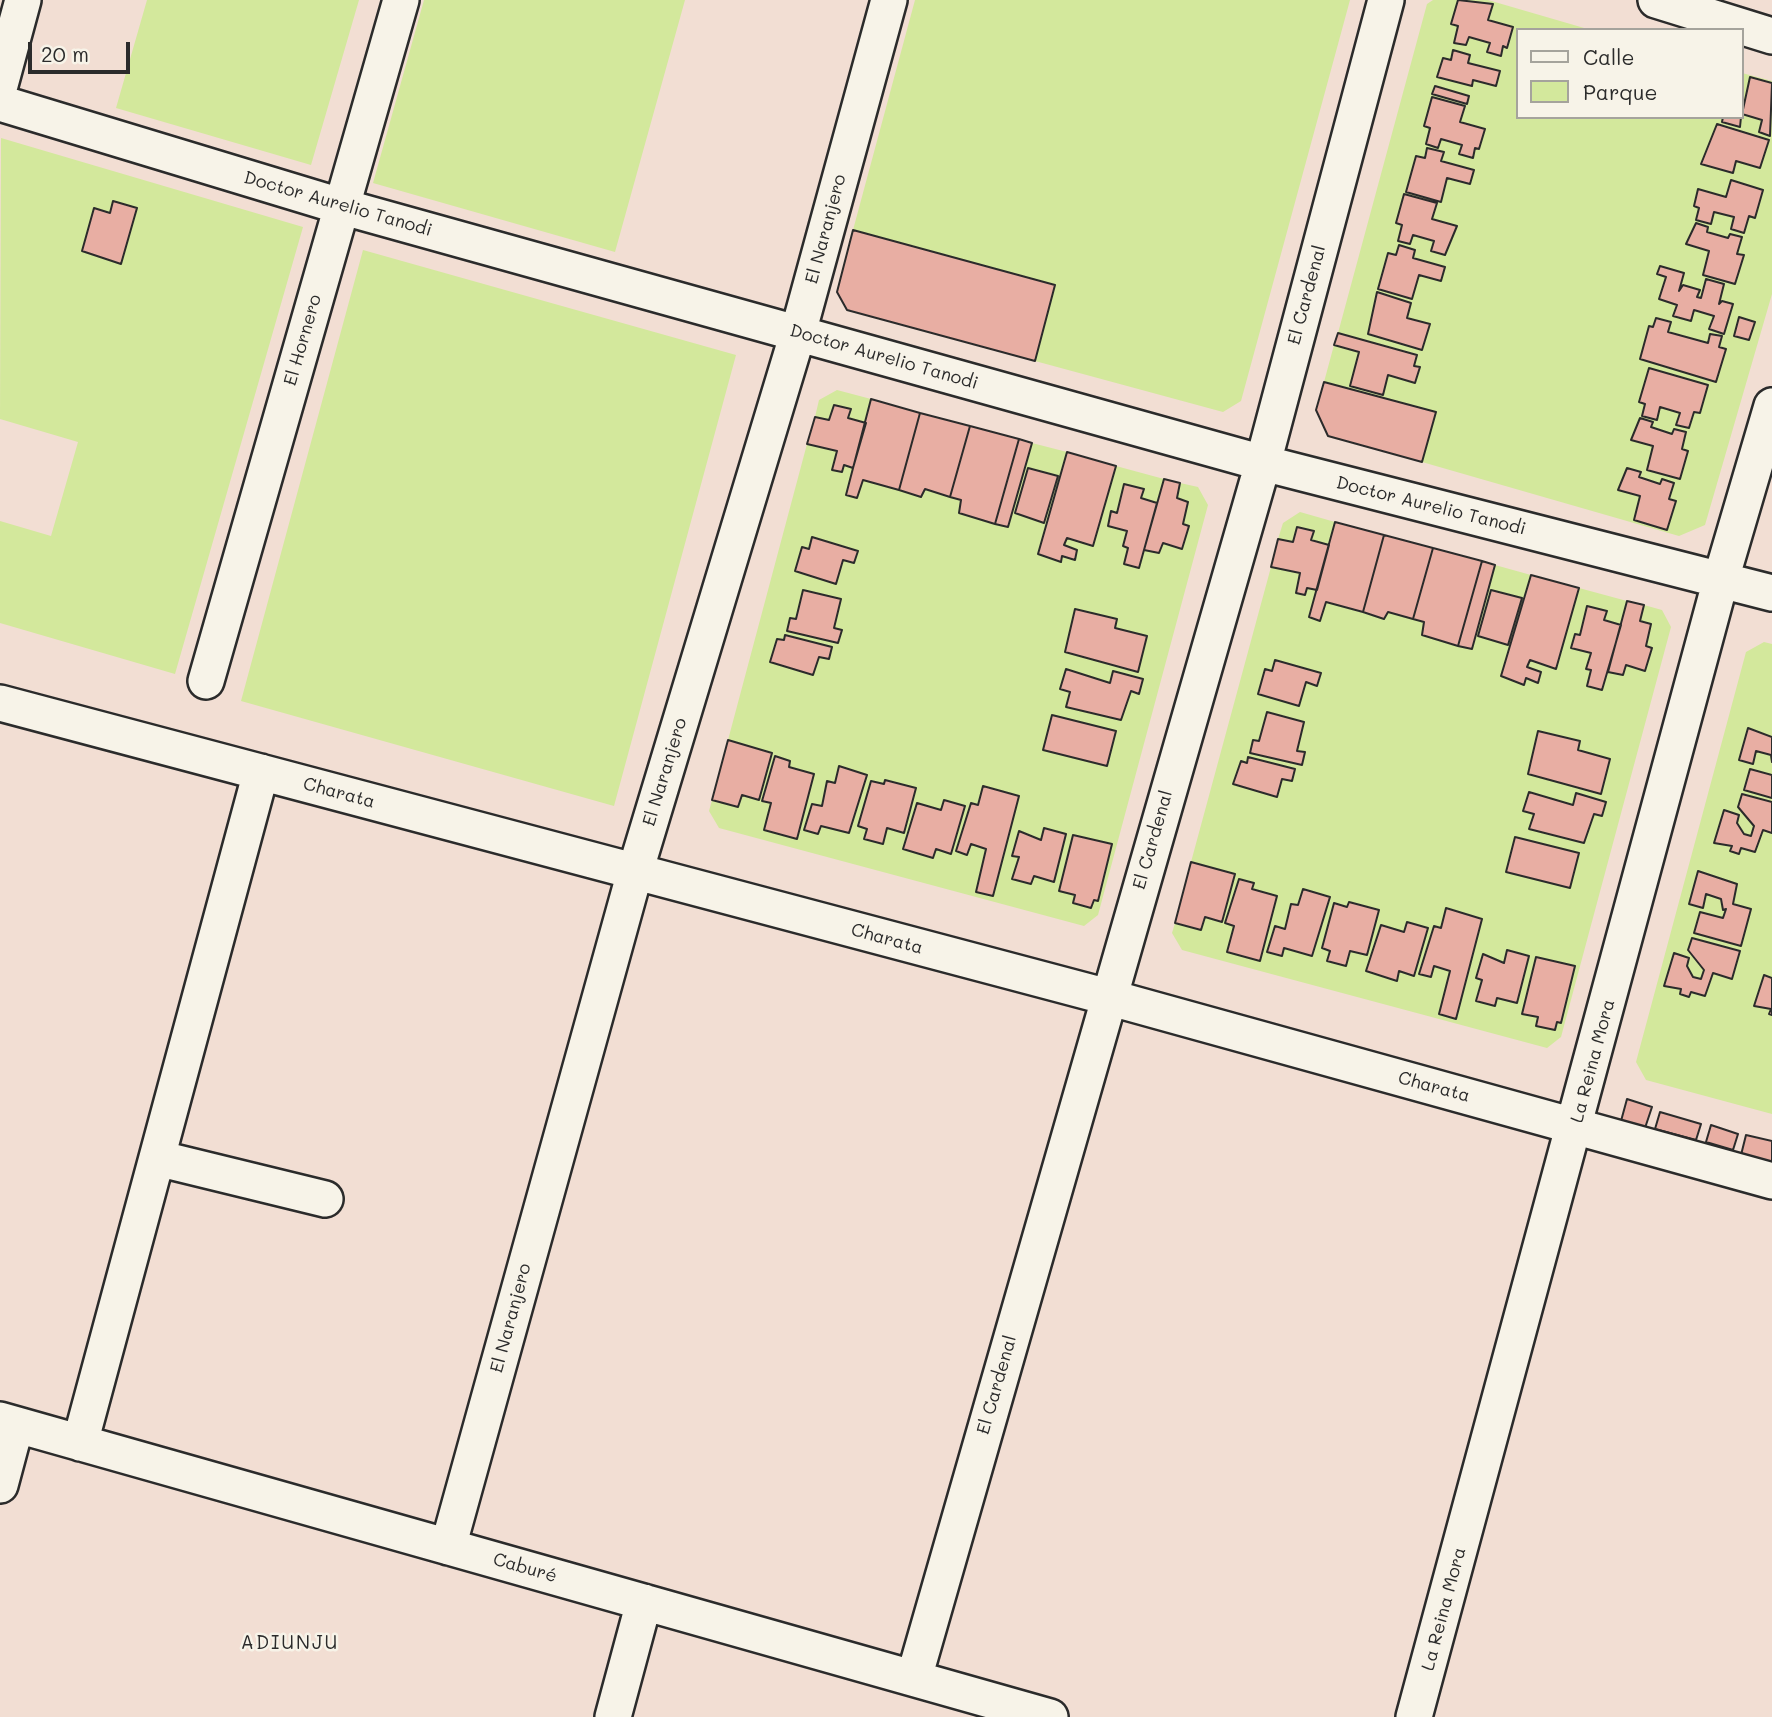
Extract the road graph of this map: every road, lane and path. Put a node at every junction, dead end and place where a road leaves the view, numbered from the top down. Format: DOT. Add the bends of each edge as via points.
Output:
graph roads {
  1 [pos="23,0"];
  2 [pos="401,0"];
  3 [pos="890,0"];
  4 [pos="1386,0"];
  5 [pos="1656,0"];
  6 [pos="1772,36"];
  7 [pos="0,85"];
  8 [pos="0,103"];
  9 [pos="341,206"];
  10 [pos="798,332"];
  11 [pos="1772,406"];
  12 [pos="1262,463"];
  13 [pos="1721,579"];
  14 [pos="1772,593"];
  15 [pos="206,681"];
  16 [pos="0,703"];
  17 [pos="261,772"];
  18 [pos="635,872"];
  19 [pos="1108,997"];
  20 [pos="1576,1127"];
  21 [pos="157,1158"];
  22 [pos="1772,1181"];
  23 [pos="325,1199"];
  24 [pos="8,1423"];
  25 [pos="80,1443"];
  26 [pos="0,1485"];
  27 [pos="448,1546"];
  28 [pos="644,1602"];
  29 [pos="914,1678"];
  30 [pos="613,1717"];
  31 [pos="1050,1717"];
  32 [pos="1415,1717"];
  1 -- 7 [label="street"];
  2 -- 9 [label="street, El Hornero"];
  3 -- 10 [label="street, El Naranjero"];
  4 -- 12 [label="street, El Cardenal"];
  5 -- 6 [label="street"];
  8 -- 9 [label="street, Doctor Aurelio Tanodi"];
  9 -- 10 [label="street, Doctor Aurelio Tanodi"];
  9 -- 15 [label="street, El Hornero"];
  10 -- 12 [label="street, Doctor Aurelio Tanodi"];
  10 -- 18 [label="street, El Naranjero"];
  11 -- 13 [label="street, La Reina Mora"];
  12 -- 13 [label="street, Doctor Aurelio Tanodi"];
  12 -- 19 [label="street, El Cardenal"];
  13 -- 14 [label="street, Doctor Aurelio Tanodi"];
  13 -- 20 [label="street, La Reina Mora"];
  16 -- 17 [label="street, Charata"];
  17 -- 18 [label="street, Charata"];
  17 -- 21 [label="street"];
  18 -- 19 [label="street, Charata"];
  18 -- 27 [label="street, El Naranjero"];
  19 -- 20 [label="street, Charata"];
  19 -- 29 [label="street, El Cardenal"];
  20 -- 22 [label="street, Charata"];
  20 -- 32 [label="street, La Reina Mora"];
  21 -- 23 [label="street"];
  21 -- 25 [label="street"];
  24 -- 25 [label="street, Caburé"];
  24 -- 26 [label="street"];
  25 -- 27 [label="street, Caburé"];
  27 -- 28 [label="street, Caburé"];
  28 -- 29 [label="street, Caburé"];
  28 -- 30 [label="street"];
  29 -- 31 [label="street, Caburé"];
}
